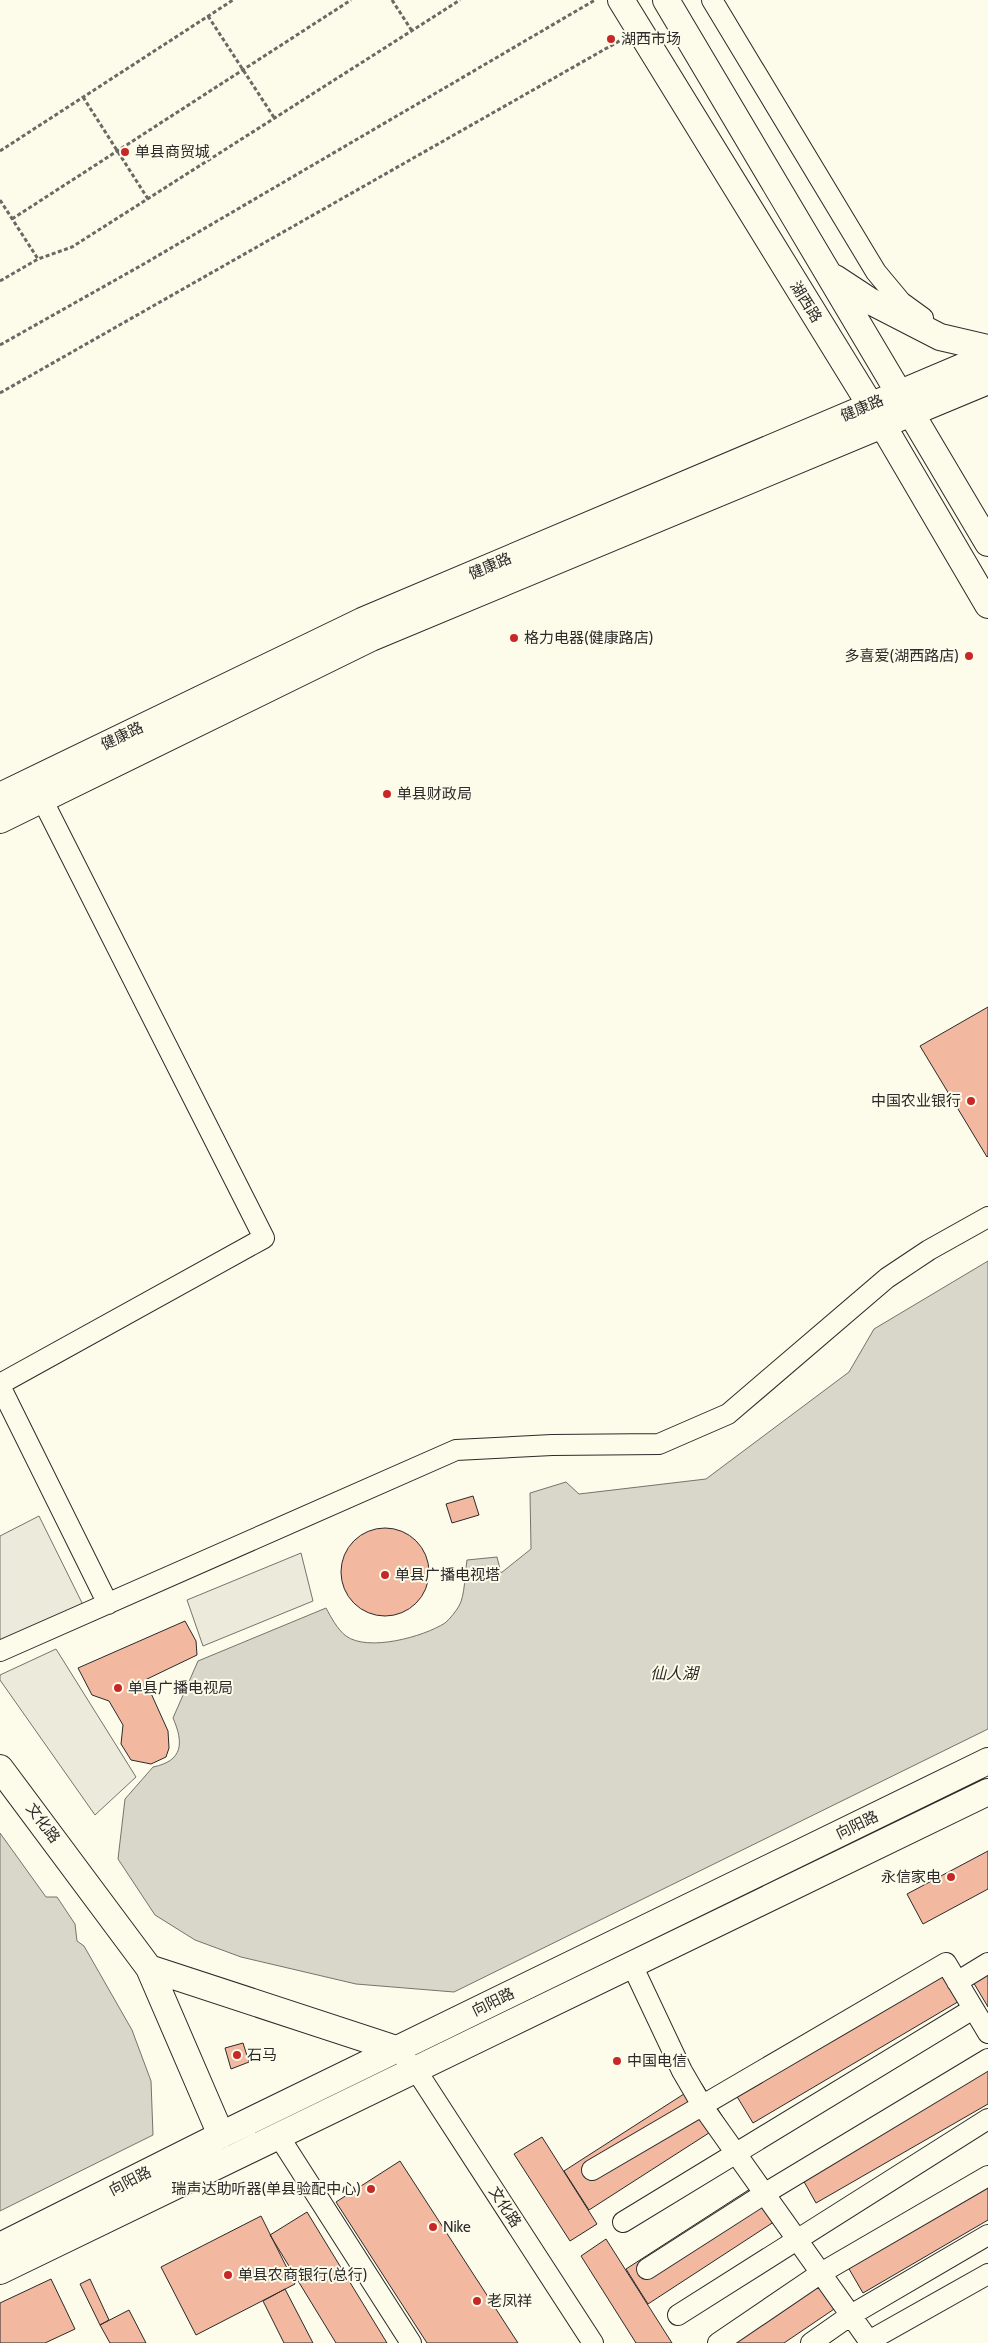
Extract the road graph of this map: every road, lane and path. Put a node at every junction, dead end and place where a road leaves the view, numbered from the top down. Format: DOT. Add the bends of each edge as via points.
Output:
graph roads {
  1 [pos="233,0"];
  2 [pos="351,0"];
  3 [pos="392,0"];
  4 [pos="460,0"];
  5 [pos="595,0"];
  6 [pos="621,0"];
  7 [pos="666,0"];
  8 [pos="712,0"];
  9 [pos="208,16"];
  10 [pos="412,30"];
  11 [pos="639,30"];
  12 [pos="243,70"];
  13 [pos="83,98"];
  14 [pos="275,119"];
  15 [pos="0,151"];
  16 [pos="117,151"];
  17 [pos="148,199"];
  18 [pos="0,200"];
  19 [pos="12,219"];
  20 [pos="38,259"];
  21 [pos="830,275"];
  22 [pos="0,281"];
  23 [pos="988,341"];
  24 [pos="0,345"];
  25 [pos="988,348"];
  26 [pos="988,356"];
  27 [pos="988,381"];
  28 [pos="0,393"];
  29 [pos="906,402"];
  30 [pos="875,415"];
  31 [pos="988,543"];
  32 [pos="988,605"];
  33 [pos="0,796"];
  34 [pos="42,799"];
  35 [pos="0,820"];
  36 [pos="988,1217"];
  37 [pos="0,1385"];
  38 [pos="108,1604"];
  39 [pos="0,1651"];
  40 [pos="988,1762"];
  41 [pos="0,1768"];
  42 [pos="988,1792"];
  43 [pos="988,1963"];
  44 [pos="632,1965"];
  45 [pos="149,1968"];
  46 [pos="957,1982"];
  47 [pos="973,2009"];
  48 [pos="988,2033"];
  49 [pos="396,2049"];
  50 [pos="988,2059"];
  51 [pos="416,2070"];
  52 [pos="703,2107"];
  53 [pos="988,2119"];
  54 [pos="221,2135"];
  55 [pos="278,2135"];
  56 [pos="736,2154"];
  57 [pos="592,2170"];
  58 [pos="988,2176"];
  59 [pos="764,2194"];
  60 [pos="623,2222"];
  61 [pos="988,2235"];
  62 [pos="797,2239"];
  63 [pos="0,2246"];
  64 [pos="647,2269"];
  65 [pos="0,2271"];
  66 [pos="821,2273"];
  67 [pos="988,2274"];
  68 [pos="678,2315"];
  69 [pos="851,2315"];
  70 [pos="411,2343"];
  71 [pos="593,2343"];
  72 [pos="718,2343"];
  73 [pos="811,2343"];
  1 -- 9 [label="path"];
  2 -- 12 [label="path"];
  3 -- 10 [label="path"];
  4 -- 10 [label="path"];
  5 -- 24 [label="path"];
  6 -- 11 [label="main road, 湖西路"];
  7 -- 21 [label="main road"];
  8 -- 23 [label="street" via="876,272 901,302 917,315 950,333"];
  9 -- 12 [label="path"];
  9 -- 13 [label="path"];
  10 -- 14 [label="path"];
  11 -- 28 [label="path"];
  11 -- 30 [label="main road, 湖西路"];
  12 -- 14 [label="path"];
  12 -- 16 [label="path"];
  13 -- 15 [label="path"];
  13 -- 16 [label="path"];
  14 -- 17 [label="path"];
  16 -- 17 [label="path"];
  16 -- 19 [label="path"];
  17 -- 20 [label="path" via="72,247"];
  18 -- 19 [label="path"];
  19 -- 20 [label="path"];
  20 -- 22 [label="path"];
  21 -- 25 [label="main road" via="870,301 940,337"];
  21 -- 29 [label="main road"];
  26 -- 29 [label="main road, 健康路"];
  27 -- 29 [label="main road, 健康路"];
  29 -- 30 [label="main road, 健康路"];
  29 -- 31 [label="main road"];
  30 -- 32 [label="main road, 湖西路"];
  30 -- 33 [label="main road, 健康路" via="362,621"];
  30 -- 34 [label="main road, 健康路" via="372,638"];
  34 -- 35 [label="main road, 健康路"];
  34 -- 37 [label="street" via="264,1238"];
  36 -- 38 [label="street" via="887,1278 728,1414 659,1444 456,1450"];
  37 -- 38 [label="street"];
  38 -- 39 [label="street"];
  40 -- 49 [label="main road, 向阳路"];
  41 -- 45 [label="main road, 文化路"];
  42 -- 44 [label="main road, 向阳路"];
  43 -- 46 [label="street"];
  44 -- 51 [label="main road, 向阳路"];
  44 -- 52 [label="street" via="682,2071"];
  45 -- 49 [label="main road"];
  45 -- 54 [label="main road"];
  46 -- 47 [label="street"];
  46 -- 52 [label="street" via="946,1963"];
  47 -- 48 [label="street"];
  47 -- 56 [label="street"];
  49 -- 51 [label="street, 文化路"];
  49 -- 54 [label="main road, 向阳路"];
  50 -- 59 [label="street"];
  51 -- 55 [label="main road, 向阳路"];
  51 -- 71 [label="street, 文化路"];
  52 -- 56 [label="street"];
  52 -- 57 [label="street"];
  53 -- 62 [label="street"];
  54 -- 63 [label="main road, 向阳路"];
  55 -- 65 [label="main road, 向阳路"];
  55 -- 70 [label="street"];
  56 -- 59 [label="street"];
  56 -- 60 [label="street"];
  58 -- 66 [label="street"];
  59 -- 62 [label="street"];
  59 -- 64 [label="street"];
  61 -- 69 [label="street"];
  62 -- 66 [label="street"];
  62 -- 68 [label="street"];
  66 -- 69 [label="street"];
  66 -- 72 [label="street"];
  67 -- 69 [label="street" via="869,2341"];
  69 -- 73 [label="street"];
}
